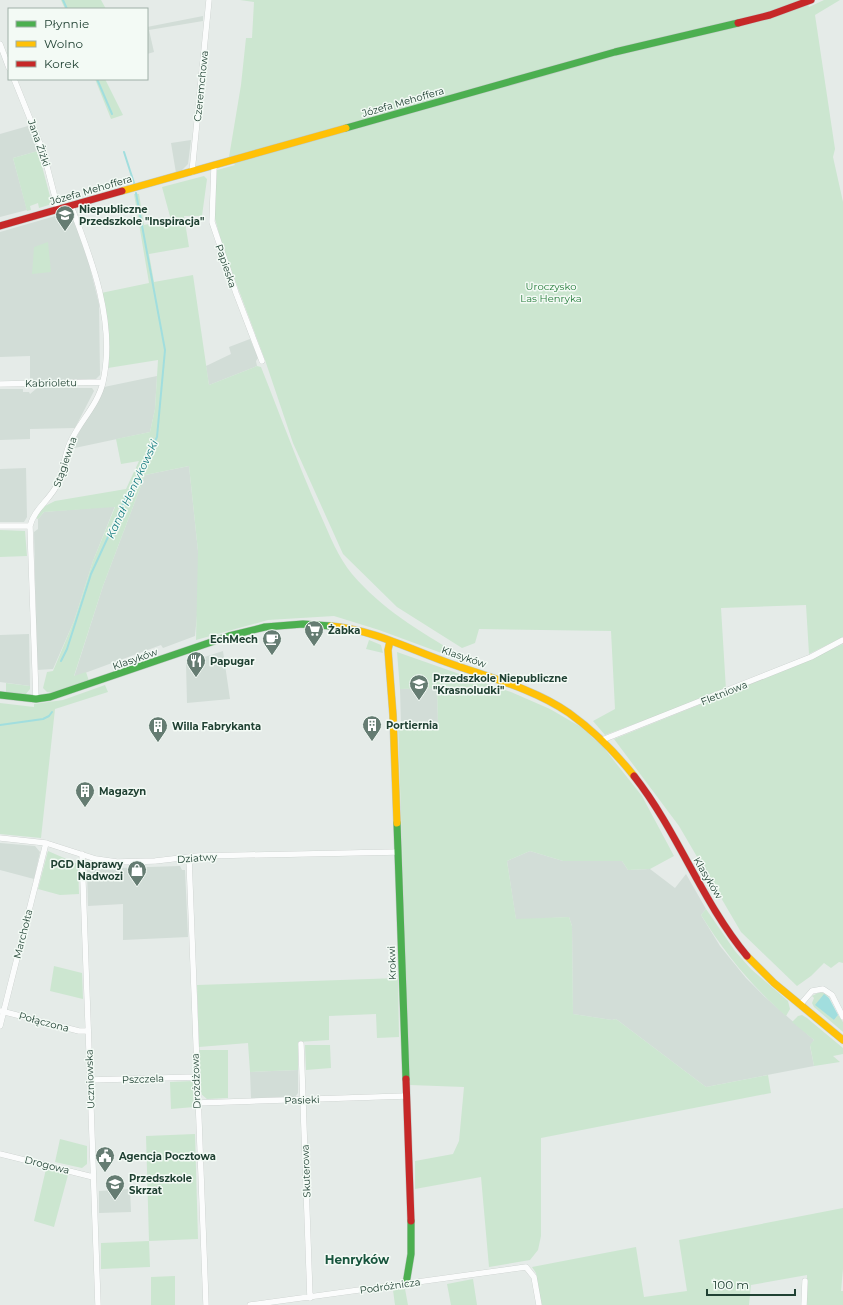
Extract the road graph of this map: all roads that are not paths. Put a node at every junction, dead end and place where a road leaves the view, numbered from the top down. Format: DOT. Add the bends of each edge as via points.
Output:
graph roads {
  1 [pos="209,0"];
  2 [pos="812,0"];
  3 [pos="0,44"];
  4 [pos="8,65"];
  5 [pos="14,80"];
  6 [pos="214,166"];
  7 [pos="192,172"];
  8 [pos="71,206"];
  9 [pos="58,209"];
  10 [pos="0,226"];
  11 [pos="262,361"];
  12 [pos="103,382"];
  13 [pos="0,384"];
  14 [pos="0,526"];
  15 [pos="30,526"];
  16 [pos="843,640"];
  17 [pos="390,641"];
  18 [pos="0,695"];
  19 [pos="36,699"];
  20 [pos="602,740"];
  21 [pos="0,838"];
  22 [pos="46,842"];
  23 [pos="398,852"];
  24 [pos="82,854"];
  25 [pos="188,858"];
  26 [pos="800,1004"];
  27 [pos="2,1011"];
  28 [pos="843,1017"];
  29 [pos="0,1026"];
  30 [pos="88,1031"];
  31 [pos="843,1040"];
  32 [pos="301,1044"];
  33 [pos="196,1077"];
  34 [pos="90,1080"];
  35 [pos="406,1096"];
  36 [pos="303,1100"];
  37 [pos="197,1103"];
  38 [pos="0,1154"];
  39 [pos="93,1177"];
  40 [pos="805,1281"];
  41 [pos="406,1284"];
  42 [pos="310,1298"];
  43 [pos="98,1305"];
  44 [pos="206,1305"];
  45 [pos="250,1305"];
  46 [pos="539,1305"];
  47 [pos="804,1305"];
  1 -- 7 [label="street, Czeremchowa"];
  2 -- 6 [label="street, Józefa Mehoffera" via="770,15 615,52"];
  3 -- 4 [label="street"];
  5 -- 9 [label="street, Jana Żiżki" via="43,151"];
  6 -- 7 [label="street, Józefa Mehoffera"];
  6 -- 11 [label="street, Papieska" via="212,222"];
  7 -- 8 [label="street, Józefa Mehoffera"];
  8 -- 9 [label="street, Józefa Mehoffera"];
  8 -- 12 [label="street, Stągiewna" via="92,266 101,304 106,351"];
  9 -- 10 [label="street, Józefa Mehoffera"];
  12 -- 13 [label="street, Kabrioletu"];
  12 -- 15 [label="street, Stągiewna" via="88,414 70,443 54,492 33,516"];
  14 -- 15 [label="street"];
  15 -- 19 [label="street"];
  16 -- 20 [label="street, Fletniowa" via="811,657"];
  17 -- 19 [label="street, Klasyków" via="332,626 293,624 265,627 229,636 63,694"];
  17 -- 20 [label="street, Klasyków" via="538,695 573,715"];
  17 -- 23 [label="street, Krokwi"];
  18 -- 19 [label="street, Klasyków"];
  20 -- 26 [label="street, Klasyków" via="625,763 644,788 737,944 758,967"];
  21 -- 22 [label="street, Dziatwy"];
  22 -- 24 [label="street, Dziatwy"];
  22 -- 27 [label="street, Marchołta"];
  23 -- 25 [label="street, Dziatwy"];
  23 -- 35 [label="street, Krokwi"];
  24 -- 25 [label="street, Dziatwy" via="103,861 116,862"];
  24 -- 30 [label="street, Uczniowska"];
  25 -- 33 [label="street, Drożdżowa"];
  26 -- 28 [label="street" via="812,991 822,989 832,995"];
  26 -- 31 [label="street, Klasyków"];
  27 -- 29 [label="street, Marchołta"];
  27 -- 30 [label="street, Połączona" via="79,1032"];
  30 -- 34 [label="street, Uczniowska"];
  32 -- 36 [label="street, Skuterowa"];
  33 -- 34 [label="street, Pszczela"];
  33 -- 37 [label="street, Drożdżowa"];
  34 -- 39 [label="street, Uczniowska"];
  35 -- 36 [label="street, Pasieki"];
  35 -- 41 [label="street, Krokwi" via="411,1254"];
  36 -- 37 [label="street, Pasieki"];
  36 -- 42 [label="street, Skuterowa"];
  37 -- 44 [label="street, Drożdżowa"];
  38 -- 39 [label="street, Drogowa"];
  39 -- 43 [label="street, Uczniowska"];
  40 -- 47 [label="street"];
  41 -- 42 [label="street, Podróżnicza"];
  41 -- 46 [label="street, Podróżnicza" via="524,1267 530,1269 534,1277"];
  42 -- 45 [label="street, Podróżnicza"];
}
